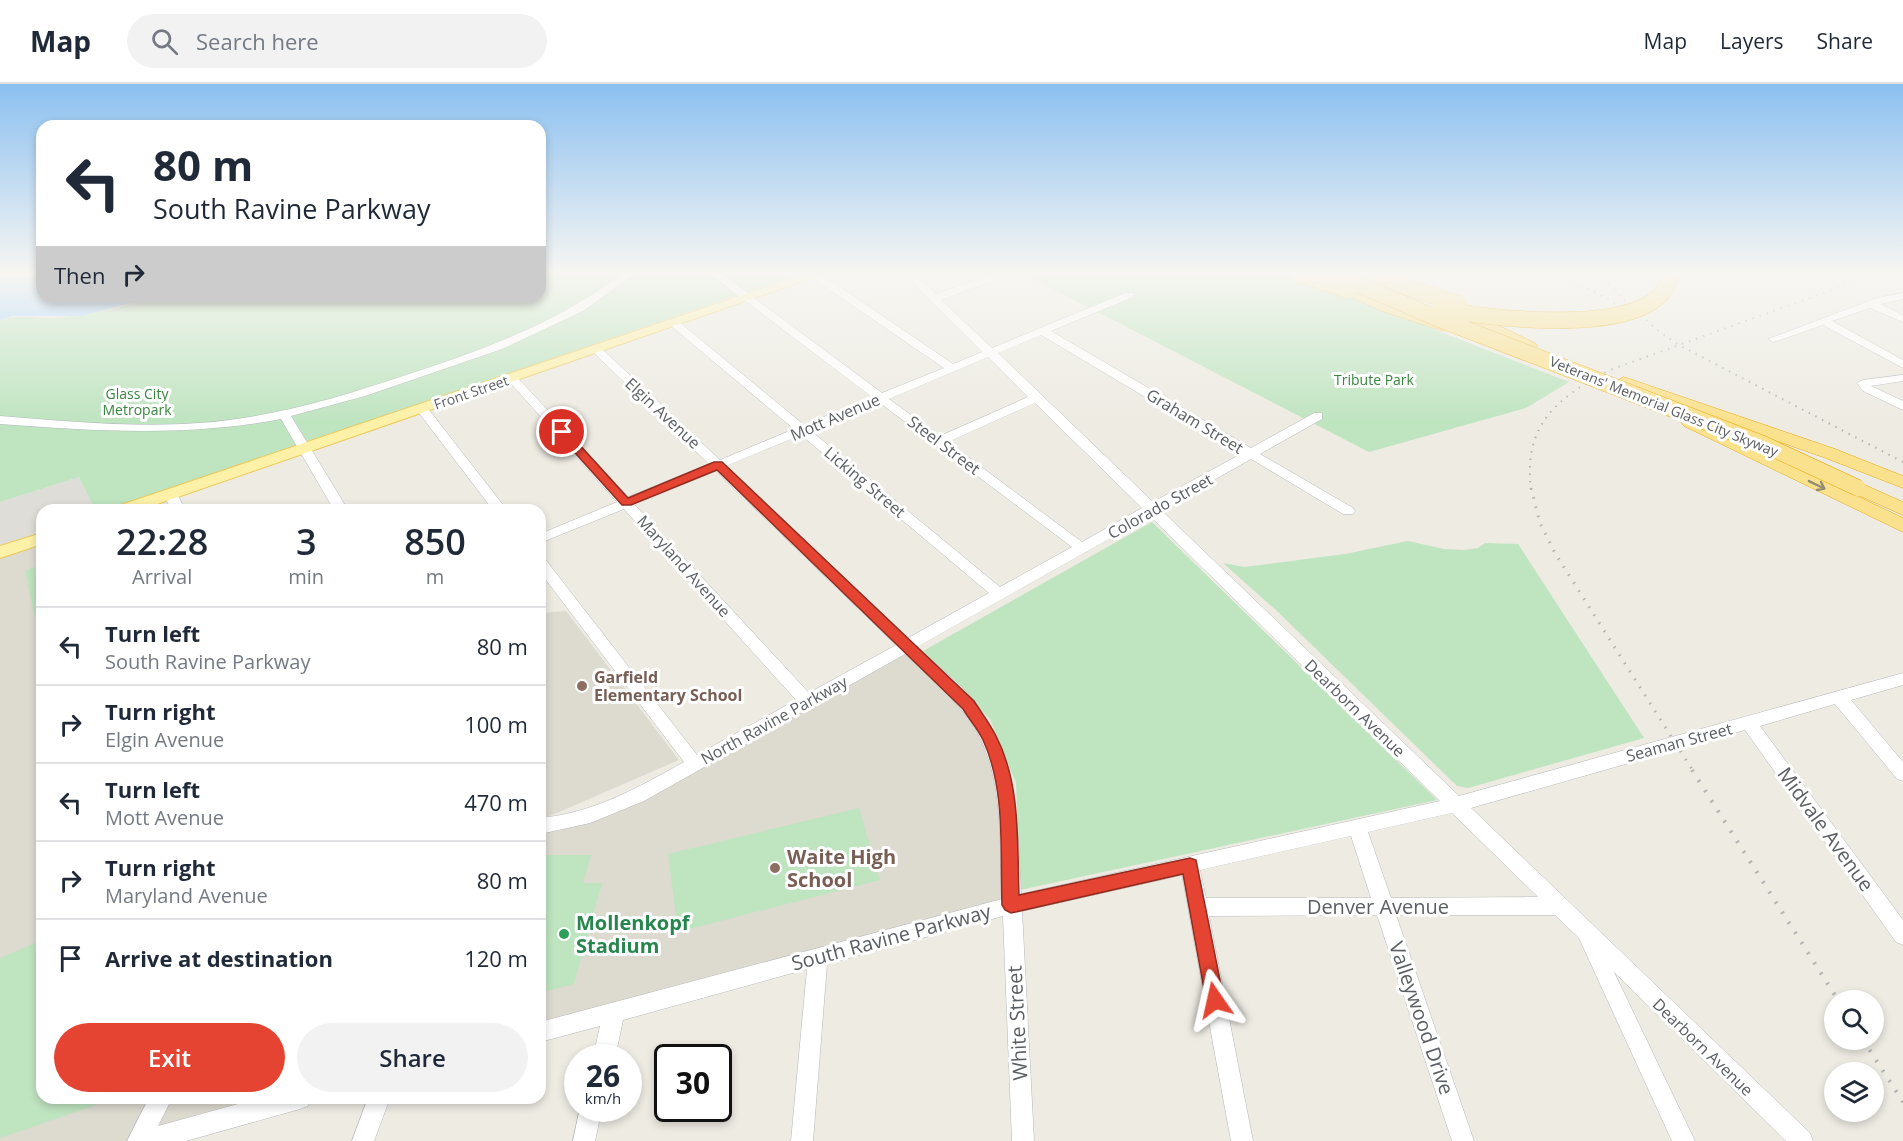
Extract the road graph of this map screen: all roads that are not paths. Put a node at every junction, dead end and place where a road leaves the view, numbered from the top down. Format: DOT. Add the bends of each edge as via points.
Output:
graph roads {
  1 [pos="552,323"];
  2 [pos="674,323"];
  3 [pos="782,323"];
  4 [pos="887,323"];
  5 [pos="959,323"];
  6 [pos="1061,323"];
  7 [pos="1435,323"];
  8 [pos="1451,323"];
  9 [pos="1477,323"];
  10 [pos="1481,323"];
  11 [pos="1817,323"];
  12 [pos="1828,323"];
  13 [pos="1042,331"];
  14 [pos="1773,339"];
  15 [pos="597,350"];
  16 [pos="989,352"];
  17 [pos="1563,364"];
  18 [pos="1903,365"];
  19 [pos="952,368"];
  20 [pos="512,378"];
  21 [pos="1903,378"];
  22 [pos="1628,389"];
  23 [pos="881,398"];
  24 [pos="1036,398"];
  25 [pos="1903,406"];
  26 [pos="422,409"];
  27 [pos="284,414"];
  28 [pos="1318,416"];
  29 [pos="0,420"];
  30 [pos="802,430"];
  31 [pos="939,441"];
  32 [pos="304,448"];
  33 [pos="1251,454"];
  34 [pos="718,465"];
  35 [pos="1859,482"];
  36 [pos="1903,482"];
  37 [pos="171,494"];
  38 [pos="1903,496"];
  39 [pos="627,503"];
  40 [pos="142,504"];
  41 [pos="175,504"];
  42 [pos="337,504"];
  43 [pos="495,504"];
  44 [pos="1903,509"];
  45 [pos="1152,510"];
  46 [pos="1347,511"];
  47 [pos="1903,526"];
  48 [pos="546,537"];
  49 [pos="36,540"];
  50 [pos="1083,549"];
  51 [pos="0,552"];
  52 [pos="546,570"];
  53 [pos="1000,595"];
  54 [pos="909,646"];
  55 [pos="1903,678"];
  56 [pos="1839,696"];
  57 [pos="807,702"];
  58 [pos="1749,723"];
  59 [pos="694,763"];
  60 [pos="1903,774"];
  61 [pos="1455,806"];
  62 [pos="546,826"];
  63 [pos="1357,827"];
  64 [pos="1190,865"];
  65 [pos="1011,905"];
  66 [pos="1384,905"];
  67 [pos="1559,906"];
  68 [pos="1197,907"];
  69 [pos="1584,932"];
  70 [pos="1903,936"];
  71 [pos="818,956"];
  72 [pos="615,1012"];
  73 [pos="546,1030"];
  74 [pos="607,1044"];
  75 [pos="158,1104"];
  76 [pos="279,1104"];
  77 [pos="377,1104"];
  78 [pos="588,1122"];
  79 [pos="138,1141"];
  80 [pos="146,1141"];
  81 [pos="363,1141"];
  82 [pos="584,1141"];
  83 [pos="802,1141"];
  84 [pos="1023,1141"];
  85 [pos="1242,1141"];
  86 [pos="1463,1141"];
  87 [pos="1684,1141"];
  88 [pos="1802,1141"];
  1 -- 27 [label="street" via="521,339 373,390"];
  2 -- 15 [label="main road, Front Street"];
  2 -- 30 [label="street, Licking Street"];
  3 -- 23 [label="street, Steel Street"];
  4 -- 19 [label="street"];
  5 -- 16 [label="street, Dearborn Avenue"];
  6 -- 13 [label="street, Mott Avenue"];
  7 -- 17 [label="highway"];
  8 -- 35 [label="highway, Veterans' Memorial Glass City Skyway, bridge"];
  9 -- 35 [label="highway, Veterans' Memorial Glass City Skyway, bridge" via="1761,433"];
  10 -- 17 [label="highway"];
  11 -- 14 [label="street"];
  12 -- 18 [label="street"];
  13 -- 16 [label="street, Mott Avenue"];
  13 -- 33 [label="street, Graham Street"];
  15 -- 20 [label="main road, Front Street"];
  15 -- 34 [label="street, Elgin Avenue"];
  16 -- 19 [label="street, Mott Avenue"];
  16 -- 24 [label="street, Dearborn Avenue"];
  17 -- 22 [label="highway, bridge"];
  19 -- 23 [label="street, Mott Avenue"];
  20 -- 26 [label="main road, Front Street"];
  20 -- 39 [label="street, Maryland Avenue"];
  21 -- 25 [label="street" via="1863,383"];
  22 -- 36 [label="highway" via="1829,453"];
  22 -- 47 [label="highway, one-way"];
  23 -- 30 [label="street, Mott Avenue"];
  23 -- 31 [label="street, Steel Street"];
  24 -- 31 [label="street"];
  24 -- 45 [label="street, Dearborn Avenue"];
  26 -- 32 [label="main road, Front Street"];
  26 -- 43 [label="street"];
  27 -- 29 [label="street" via="232,424 155,429"];
  27 -- 32 [label="street"];
  28 -- 33 [label="street, Colorado Street"];
  30 -- 34 [label="street, Mott Avenue"];
  30 -- 53 [label="street, Licking Street"];
  31 -- 50 [label="street, Steel Street"];
  32 -- 37 [label="main road, Front Street"];
  32 -- 42 [label="street"];
  33 -- 45 [label="street, Colorado Street"];
  33 -- 46 [label="street, Graham Street"];
  34 -- 39 [label="street, Mott Avenue"];
  34 -- 54 [label="street, Elgin Avenue"];
  35 -- 38 [label="highway"];
  35 -- 44 [label="highway"];
  37 -- 40 [label="main road, Front Street"];
  37 -- 41 [label="street"];
  39 -- 48 [label="street, Mott Avenue"];
  39 -- 57 [label="street, Maryland Avenue"];
  45 -- 50 [label="street, Colorado Street"];
  45 -- 61 [label="street, Dearborn Avenue"];
  49 -- 51 [label="main road"];
  50 -- 53 [label="street, Colorado Street"];
  52 -- 59 [label="street"];
  53 -- 54 [label="street, North Ravine Parkway"];
  54 -- 57 [label="street, North Ravine Parkway"];
  54 -- 65 [label="street, Elgin Avenue" via="968,705 990,738 1006,802"];
  55 -- 56 [label="street, Seaman Street"];
  56 -- 58 [label="street, Seaman Street"];
  56 -- 60 [label="street"];
  57 -- 59 [label="street, North Ravine Parkway"];
  58 -- 61 [label="street, Seaman Street"];
  58 -- 70 [label="street, Midvale Avenue"];
  59 -- 62 [label="street, North Ravine Parkway" via="621,804 587,817"];
  61 -- 63 [label="street, South Ravine Parkway"];
  61 -- 67 [label="street, Dearborn Avenue"];
  63 -- 64 [label="street, South Ravine Parkway"];
  63 -- 66 [label="street, Valleywood Drive"];
  64 -- 65 [label="street, South Ravine Parkway"];
  64 -- 68 [label="street"];
  65 -- 71 [label="street, South Ravine Parkway"];
  65 -- 84 [label="street, White Street"];
  66 -- 67 [label="street, Denver Avenue"];
  66 -- 68 [label="street, Denver Avenue"];
  66 -- 86 [label="street, Valleywood Drive"];
  67 -- 69 [label="street, Dearborn Avenue"];
  68 -- 85 [label="street"];
  69 -- 87 [label="street"];
  69 -- 88 [label="street, Dearborn Avenue"];
  71 -- 72 [label="street, South Ravine Parkway"];
  71 -- 83 [label="street"];
  72 -- 73 [label="street, South Ravine Parkway"];
  72 -- 74 [label="street"];
  75 -- 79 [label="street"];
  76 -- 80 [label="street"];
  77 -- 81 [label="street"];
  78 -- 82 [label="street"];
}
